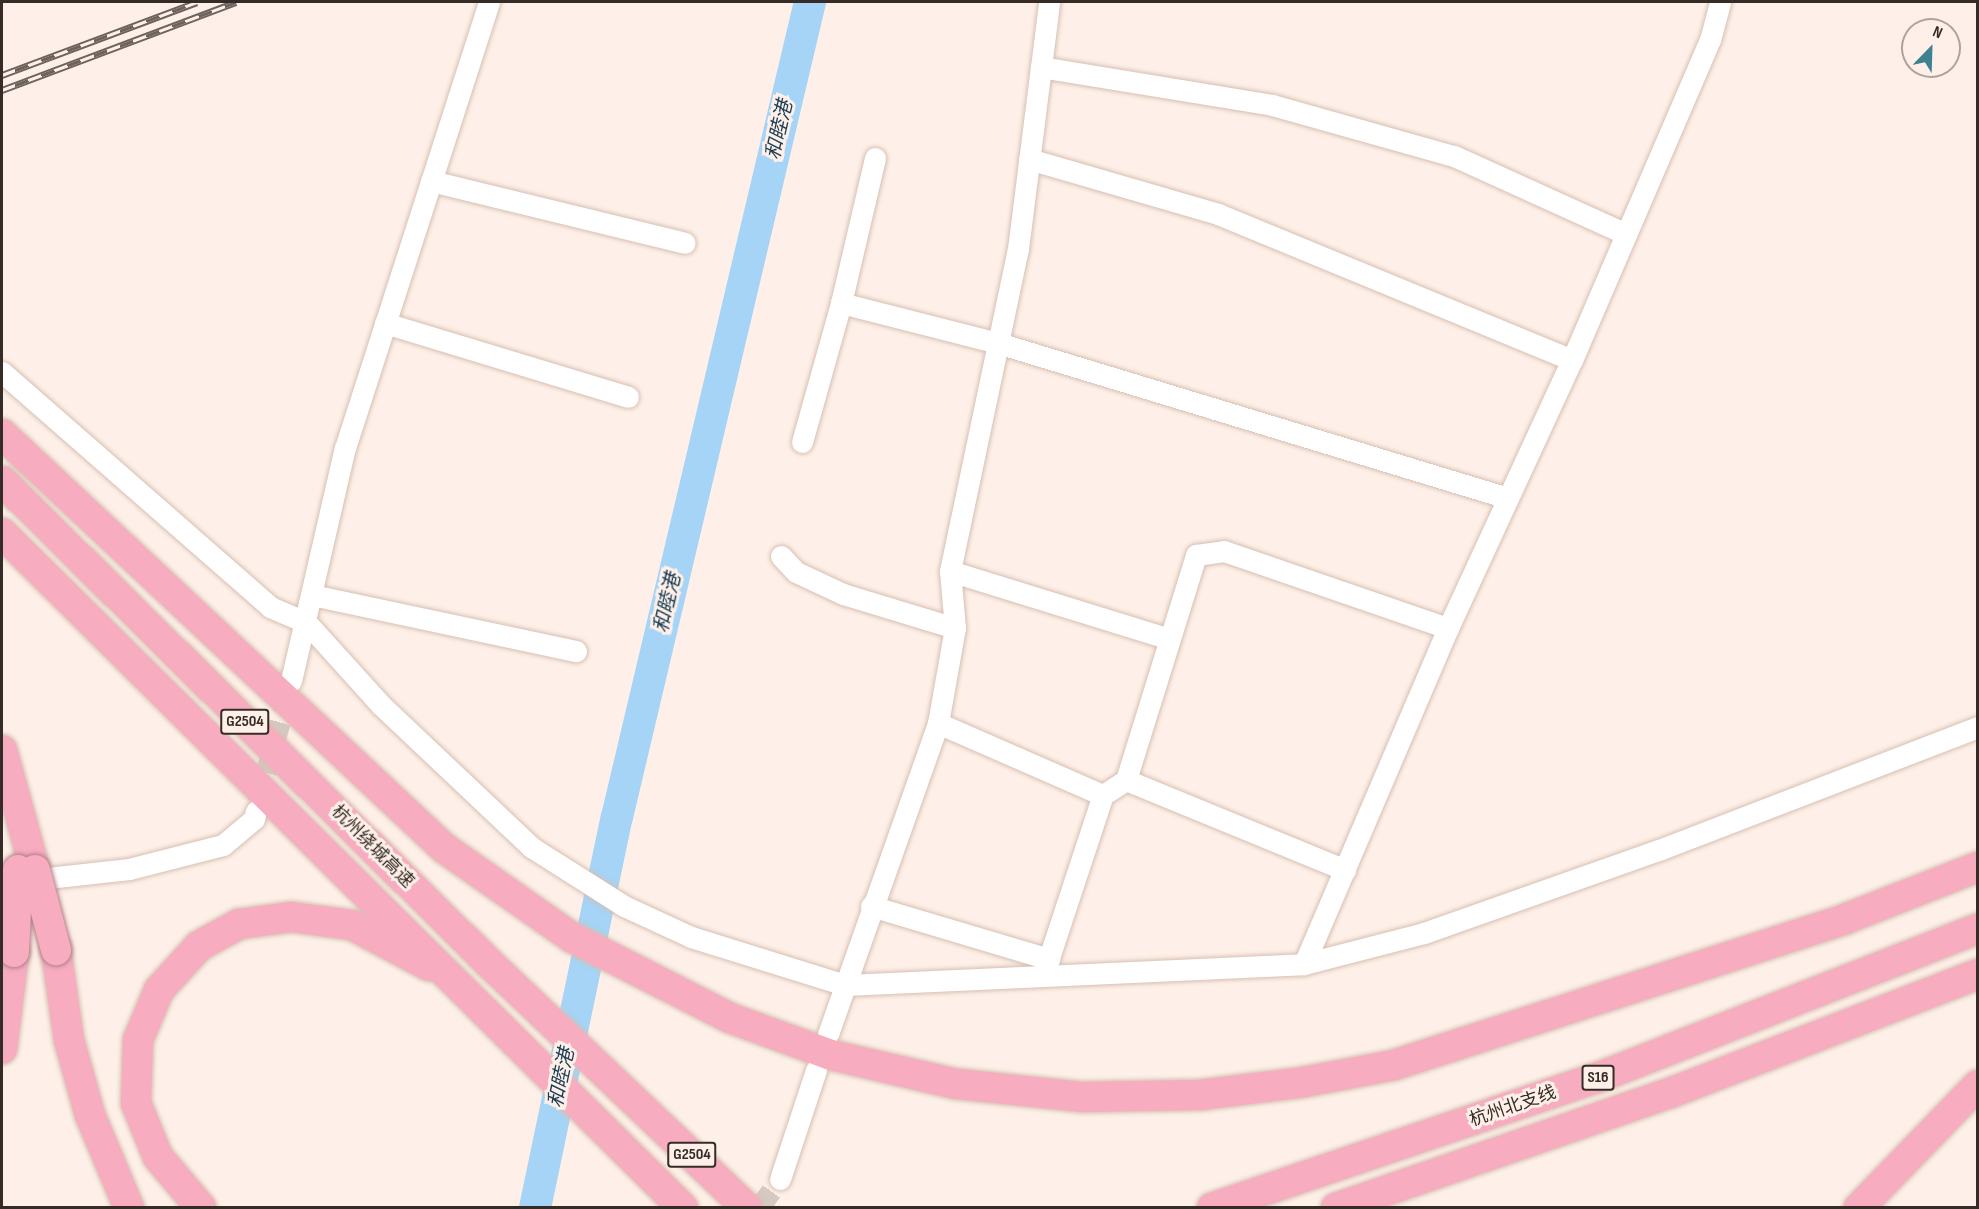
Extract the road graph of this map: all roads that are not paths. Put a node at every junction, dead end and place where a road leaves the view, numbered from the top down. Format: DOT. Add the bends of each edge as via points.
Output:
graph roads {
  1 [pos="489,2"];
  2 [pos="1049,2"];
  3 [pos="1720,2"];
  4 [pos="1041,67"];
  5 [pos="874,158"];
  6 [pos="1029,159"];
  7 [pos="431,180"];
  8 [pos="1626,234"];
  9 [pos="685,243"];
  10 [pos="841,303"];
  11 [pos="385,323"];
  12 [pos="998,342"];
  13 [pos="1572,360"];
  14 [pos="2,372"];
  15 [pos="628,397"];
  16 [pos="2,434"];
  17 [pos="802,442"];
  18 [pos="2,481"];
  19 [pos="1508,498"];
  20 [pos="2,533"];
  21 [pos="781,556"];
  22 [pos="950,571"];
  23 [pos="312,595"];
  24 [pos="306,622"];
  25 [pos="955,628"];
  26 [pos="1448,628"];
  27 [pos="1170,639"];
  28 [pos="576,651"];
  29 [pos="291,681"];
  30 [pos="938,723"];
  31 [pos="1977,727"];
  32 [pos="2,750"];
  33 [pos="1126,780"];
  34 [pos="1103,795"];
  35 [pos="256,811"];
  36 [pos="1977,867"];
  37 [pos="1346,870"];
  38 [pos="18,874"];
  39 [pos="871,906"];
  40 [pos="1977,929"];
  41 [pos="1304,964"];
  42 [pos="1046,967"];
  43 [pos="1977,974"];
  44 [pos="845,985"];
  45 [pos="468,992"];
  46 [pos="828,1034"];
  47 [pos="2,1049"];
  48 [pos="816,1070"];
  49 [pos="1977,1085"];
  50 [pos="1885,1176"];
  51 [pos="780,1179"];
  52 [pos="1212,1207"];
  53 [pos="129,1208"];
  54 [pos="201,1208"];
  55 [pos="683,1208"];
  56 [pos="747,1208"];
  57 [pos="1336,1208"];
  58 [pos="1859,1208"];
  59 [pos="1864,1208"];
  1 -- 7 [label="street"];
  2 -- 4 [label="street"];
  3 -- 8 [label="street" via="1710,40"];
  4 -- 6 [label="street"];
  4 -- 8 [label="street" via="1272,105 1443,153"];
  5 -- 10 [label="street"];
  6 -- 12 [label="street" via="1018,249"];
  6 -- 13 [label="street" via="1218,214"];
  7 -- 9 [label="street"];
  7 -- 11 [label="street"];
  8 -- 13 [label="street"];
  10 -- 12 [label="street"];
  10 -- 17 [label="street"];
  11 -- 15 [label="street"];
  11 -- 23 [label="street" via="345,448"];
  12 -- 19 [label="street"];
  12 -- 22 [label="street"];
  13 -- 19 [label="street"];
  14 -- 24 [label="street" via="270,607"];
  16 -- 36 [label="highway" via="444,848 571,937 730,1018 831,1055 957,1084 1083,1097 1200,1095 1304,1083 1394,1065 1845,919"];
  18 -- 56 [label="highway, 杭州绕城高速 / G2504" via="489,963"];
  19 -- 26 [label="street"];
  20 -- 45 [label="highway, 杭州绕城高速 / G2504"];
  21 -- 25 [label="street" via="796,572 843,594"];
  22 -- 25 [label="street"];
  22 -- 27 [label="street"];
  23 -- 24 [label="street"];
  23 -- 28 [label="street"];
  24 -- 29 [label="street"];
  24 -- 44 [label="street" via="389,713 531,847 624,906 691,937"];
  25 -- 30 [label="street"];
  26 -- 27 [label="street" via="1224,551 1196,555"];
  26 -- 37 [label="street"];
  27 -- 33 [label="street"];
  30 -- 34 [label="street"];
  30 -- 39 [label="street"];
  31 -- 41 [label="street" via="1659,850 1424,933"];
  32 -- 38 [label="highway" via="22,826"];
  33 -- 34 [label="street"];
  33 -- 37 [label="street"];
  34 -- 42 [label="street"];
  35 -- 38 [label="street" via="254,819 223,845 129,869"];
  37 -- 41 [label="street"];
  38 -- 47 [label="highway, bridge" via="14,952"];
  38 -- 53 [label="highway, bridge" via="56,950 69,1040 90,1115"];
  39 -- 42 [label="street"];
  39 -- 44 [label="street"];
  40 -- 52 [label="highway, 杭州北支线 / S16" via="1598,1078"];
  41 -- 42 [label="street"];
  42 -- 44 [label="street"];
  43 -- 57 [label="highway, S16" via="1670,1093"];
  44 -- 46 [label="street"];
  45 -- 54 [label="highway" via="352,925 291,917 239,924 199,946 159,990 138,1040 136,1103 158,1157"];
  45 -- 55 [label="highway, 杭州绕城高速 / G2504"];
  48 -- 51 [label="street"];
  49 -- 50 [label="highway"];
  50 -- 58 [label="highway"];
  50 -- 59 [label="highway"];
}
